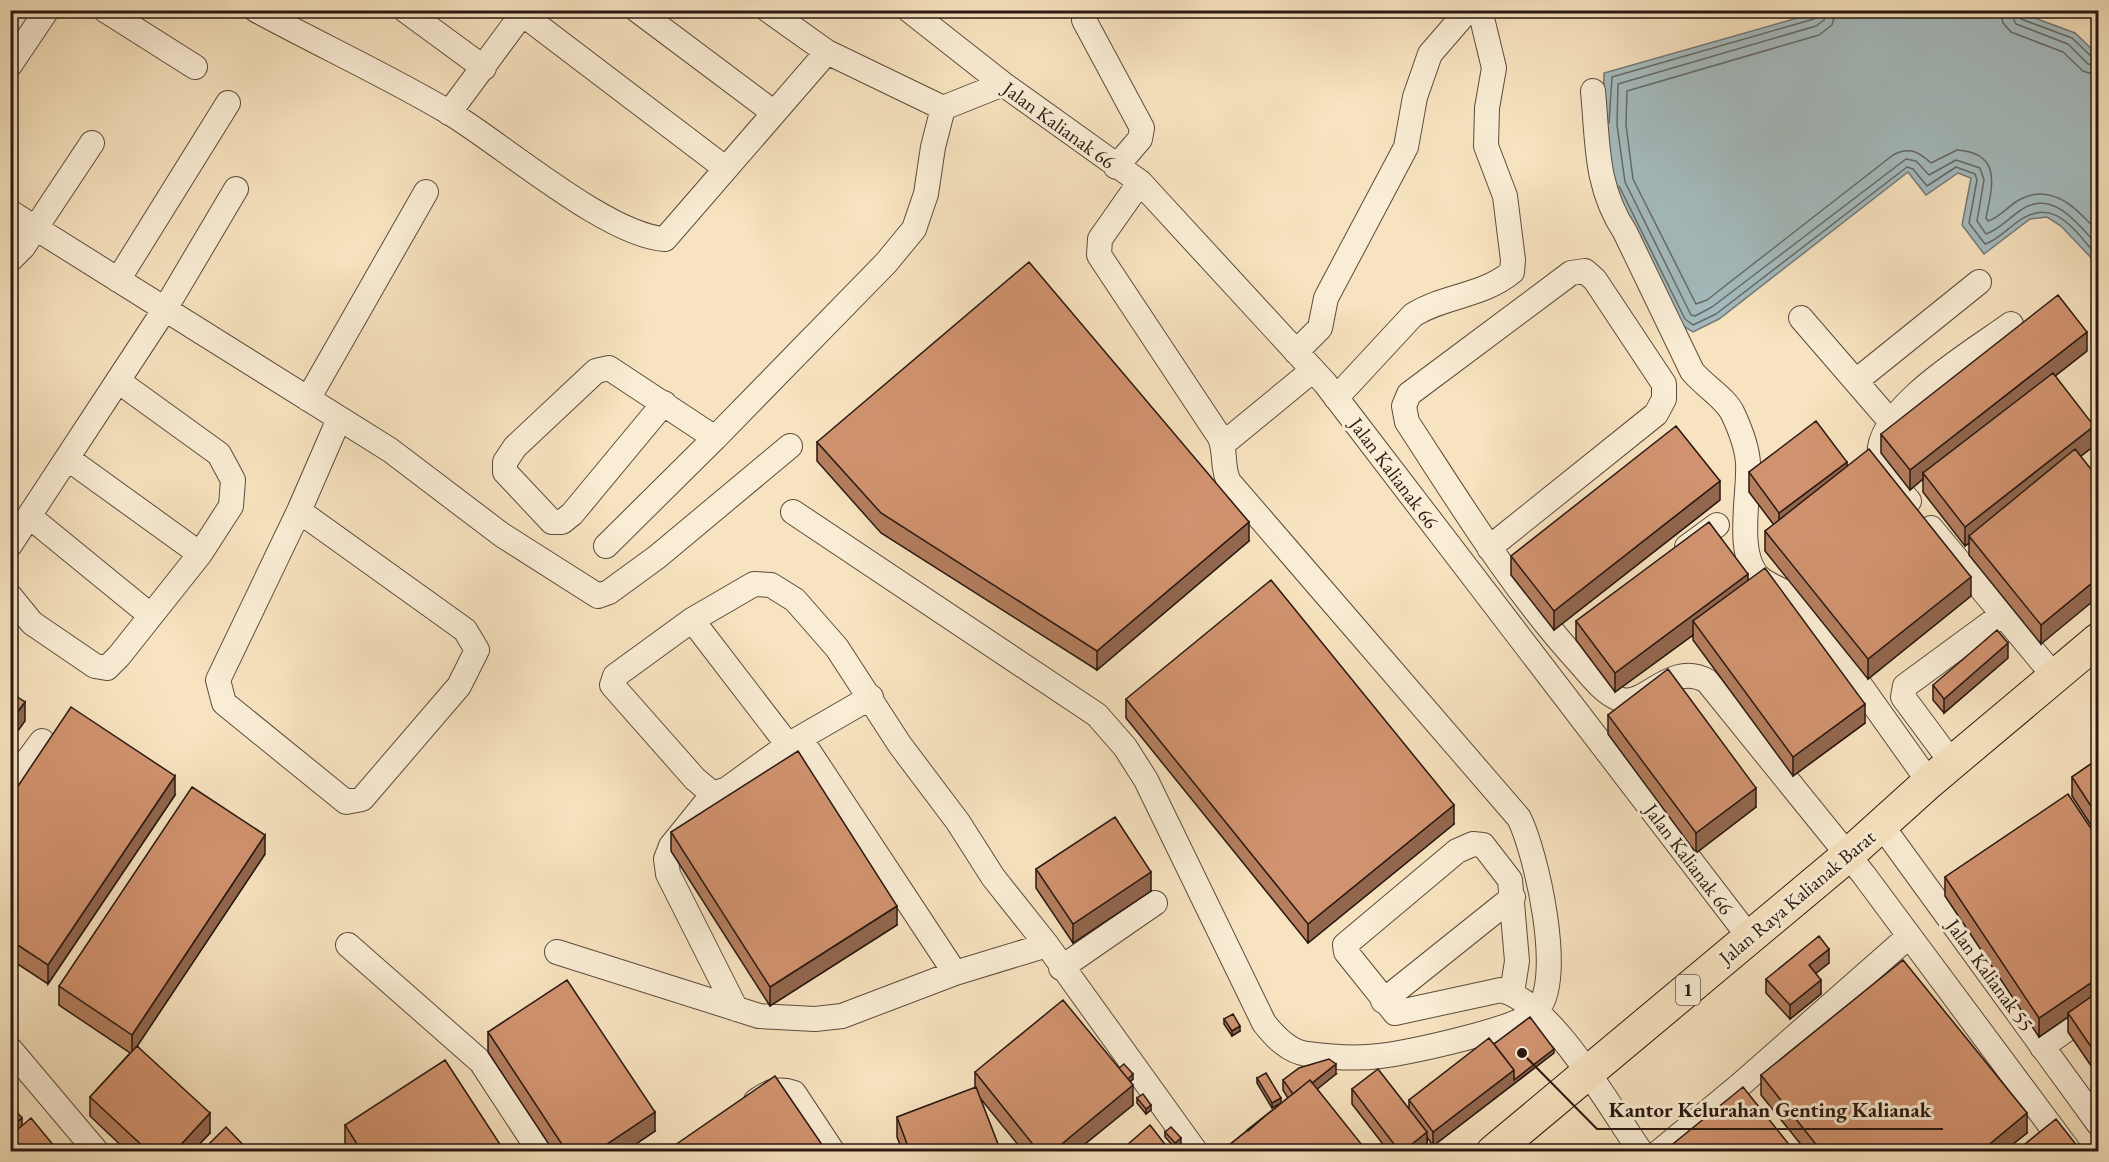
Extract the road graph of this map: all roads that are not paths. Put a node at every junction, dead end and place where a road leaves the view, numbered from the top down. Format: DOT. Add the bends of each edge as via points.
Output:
graph roads {
  1 [pos="46,10"];
  2 [pos="105,10"];
  3 [pos="256,10"];
  4 [pos="405,10"];
  5 [pos="637,10"];
  6 [pos="768,10"];
  7 [pos="1468,10"];
  8 [pos="1480,10"];
  9 [pos="521,12"];
  10 [pos="916,12"];
  11 [pos="1084,20"];
  12 [pos="827,52"];
  13 [pos="10,65"];
  14 [pos="195,67"];
  15 [pos="484,68"];
  16 [pos="1003,84"];
  17 [pos="1593,91"];
  18 [pos="228,103"];
  19 [pos="942,108"];
  20 [pos="773,112"];
  21 [pos="449,113"];
  22 [pos="92,143"];
  23 [pos="1116,167"];
  24 [pos="724,168"];
  25 [pos="1140,182"];
  26 [pos="236,189"];
  27 [pos="426,192"];
  28 [pos="10,212"];
  29 [pos="35,228"];
  30 [pos="10,260"];
  31 [pos="118,280"];
  32 [pos="1979,282"];
  33 [pos="165,309"];
  34 [pos="1801,318"];
  35 [pos="2011,324"];
  36 [pos="1296,352"];
  37 [pos="1313,370"];
  38 [pos="118,381"];
  39 [pos="1856,381"];
  40 [pos="1336,398"];
  41 [pos="308,399"];
  42 [pos="664,403"];
  43 [pos="339,419"];
  44 [pos="1890,421"];
  45 [pos="715,438"];
  46 [pos="1223,444"];
  47 [pos="790,446"];
  48 [pos="67,458"];
  49 [pos="299,511"];
  50 [pos="794,512"];
  51 [pos="30,517"];
  52 [pos="552,522"];
  53 [pos="1717,525"];
  54 [pos="10,545"];
  55 [pos="606,546"];
  56 [pos="1489,549"];
  57 [pos="529,552"];
  58 [pos="200,554"];
  59 [pos="1671,559"];
  60 [pos="10,596"];
  61 [pos="2003,614"];
  62 [pos="150,615"];
  63 [pos="692,620"];
  64 [pos="2098,639"];
  65 [pos="2054,676"];
  66 [pos="871,697"];
  67 [pos="42,741"];
  68 [pos="794,741"];
  69 [pos="1941,772"];
  70 [pos="10,784"];
  71 [pos="713,794"];
  72 [pos="1882,826"];
  73 [pos="1847,856"];
  74 [pos="1513,897"];
  75 [pos="1155,903"];
  76 [pos="1908,937"];
  77 [pos="1750,938"];
  78 [pos="348,945"];
  79 [pos="1047,945"];
  80 [pos="557,952"];
  81 [pos="1061,968"];
  82 [pos="955,974"];
  83 [pos="1512,993"];
  84 [pos="1383,1001"];
  85 [pos="2098,1007"];
  86 [pos="736,1009"];
  87 [pos="1537,1010"];
  88 [pos="2042,1047"];
  89 [pos="10,1049"];
  90 [pos="1587,1075"];
  91 [pos="734,1116"];
  92 [pos="2098,1123"];
  93 [pos="2056,1143"];
  94 [pos="97,1152"];
  95 [pos="540,1152"];
  96 [pos="833,1152"];
  97 [pos="1196,1152"];
  98 [pos="1493,1152"];
  99 [pos="1641,1152"];
  100 [pos="1659,1152"];
  1 -- 13 [label="lane"];
  2 -- 14 [label="lane"];
  3 -- 21 [label="lane"];
  4 -- 15 [label="lane"];
  5 -- 20 [label="lane"];
  6 -- 12 [label="lane"];
  7 -- 36 [label="lane" via="1430,54 1415,97 1406,147 1326,298 1320,328"];
  8 -- 40 [label="lane" via="1494,68 1486,146 1505,196 1512,272 1489,288 1429,306 1413,315"];
  9 -- 15 [label="lane"];
  9 -- 24 [label="lane"];
  10 -- 16 [label="lane, Jalan Kalianak 66"];
  11 -- 23 [label="lane" via="1142,128 1140,139"];
  12 -- 19 [label="lane"];
  12 -- 20 [label="lane"];
  15 -- 21 [label="lane"];
  16 -- 19 [label="lane"];
  16 -- 23 [label="lane, Jalan Kalianak 66"];
  17 -- 69 [label="lane" via="1601,180 1613,213 1692,371 1732,412 1745,445 1746,546 1753,567 1761,578 1801,602"];
  18 -- 31 [label="lane"];
  19 -- 45 [label="lane" via="926,194 914,229 886,263"];
  20 -- 24 [label="lane"];
  21 -- 24 [label="lane" via="602,215 648,238 665,239"];
  22 -- 29 [label="lane"];
  23 -- 25 [label="lane, Jalan Kalianak 66"];
  25 -- 36 [label="lane, Jalan Kalianak 66"];
  25 -- 46 [label="lane" via="1100,239 1099,255"];
  26 -- 33 [label="lane"];
  27 -- 41 [label="lane"];
  28 -- 29 [label="lane"];
  29 -- 30 [label="lane"];
  29 -- 31 [label="lane"];
  31 -- 33 [label="lane"];
  32 -- 39 [label="lane"];
  33 -- 38 [label="lane"];
  33 -- 41 [label="lane"];
  34 -- 39 [label="lane"];
  35 -- 44 [label="lane" via="1915,394"];
  36 -- 37 [label="lane, Jalan Kalianak 66"];
  37 -- 40 [label="lane, Jalan Kalianak 66"];
  37 -- 46 [label="lane"];
  38 -- 48 [label="lane"];
  38 -- 58 [label="lane" via="219,454 233,480 231,506"];
  39 -- 44 [label="lane"];
  40 -- 77 [label="lane, Jalan Kalianak 66"];
  41 -- 43 [label="lane"];
  42 -- 45 [label="lane"];
  42 -- 52 [label="lane" via="572,514 562,522"];
  42 -- 52 [label="lane" via="609,368 596,371 515,447 505,462 505,472"];
  43 -- 49 [label="lane"];
  43 -- 57 [label="lane" via="390,450"];
  44 -- 61 [label="lane" via="1880,446 1880,460 1902,493"];
  45 -- 55 [label="lane"];
  46 -- 87 [label="lane" via="1229,482 1519,818 1538,868 1550,965 1546,995"];
  47 -- 57 [label="lane" via="609,592 598,596"];
  48 -- 51 [label="lane"];
  48 -- 58 [label="lane"];
  49 -- 49 [label="lane" via="465,630 477,650 459,686 362,799 346,802 224,703 218,680"];
  50 -- 87 [label="lane" via="1097,715 1125,747 1146,780 1264,1023 1277,1040 1305,1054 1379,1056 1509,1026"];
  51 -- 54 [label="lane"];
  51 -- 62 [label="lane"];
  52 -- 57 [label="lane"];
  53 -- 59 [label="lane"];
  56 -- 56 [label="lane" via="1407,422 1406,400 1571,273 1585,271 1595,280 1664,384 1664,399 1656,414"];
  56 -- 73 [label="lane" via="1569,634 1605,690 1622,700 1633,699 1680,675 1707,681"];
  58 -- 62 [label="lane"];
  60 -- 62 [label="lane" via="32,623 95,666 107,668"];
  61 -- 65 [label="lane"];
  61 -- 69 [label="lane" via="1905,686 1903,697"];
  63 -- 66 [label="lane" via="754,584 771,585 795,600 837,648"];
  63 -- 68 [label="lane"];
  63 -- 71 [label="lane" via="615,675 612,685"];
  64 -- 65 [label="highway, Jalan Raya Kalianak Barat / 1"];
  65 -- 69 [label="highway, Jalan Raya Kalianak Barat / 1"];
  66 -- 68 [label="lane"];
  66 -- 79 [label="lane" via="900,745"];
  67 -- 70 [label="lane"];
  68 -- 71 [label="lane" via="727,789"];
  68 -- 82 [label="lane"];
  69 -- 72 [label="highway, Jalan Raya Kalianak Barat / 1"];
  71 -- 86 [label="lane" via="671,846 666,859 668,874"];
  72 -- 73 [label="highway, Jalan Raya Kalianak Barat / 1"];
  72 -- 88 [label="lane, Jalan Kalianak 55"];
  73 -- 76 [label="lane"];
  73 -- 77 [label="highway, Jalan Raya Kalianak Barat / 1"];
  74 -- 83 [label="lane" via="1517,961"];
  74 -- 84 [label="lane"];
  74 -- 84 [label="lane" via="1510,880 1483,844 1457,851 1345,945 1346,952"];
  75 -- 81 [label="lane"];
  76 -- 93 [label="lane"];
  76 -- 100 [label="lane" via="1747,1093"];
  77 -- 90 [label="highway, Jalan Raya Kalianak Barat / 1"];
  78 -- 95 [label="lane" via="481,1062"];
  79 -- 81 [label="lane"];
  79 -- 82 [label="lane"];
  80 -- 86 [label="lane"];
  81 -- 97 [label="lane"];
  82 -- 86 [label="lane" via="842,1016 786,1019"];
  83 -- 84 [label="lane" via="1501,990 1399,1014"];
  83 -- 87 [label="lane"];
  85 -- 88 [label="lane"];
  87 -- 90 [label="lane"];
  88 -- 92 [label="lane, Jalan Kalianak 55"];
  89 -- 94 [label="lane"];
  90 -- 98 [label="highway, Jalan Raya Kalianak Barat / 1"];
  90 -- 99 [label="lane"];
  91 -- 96 [label="lane" via="771,1092 783,1089 794,1093"];
}
